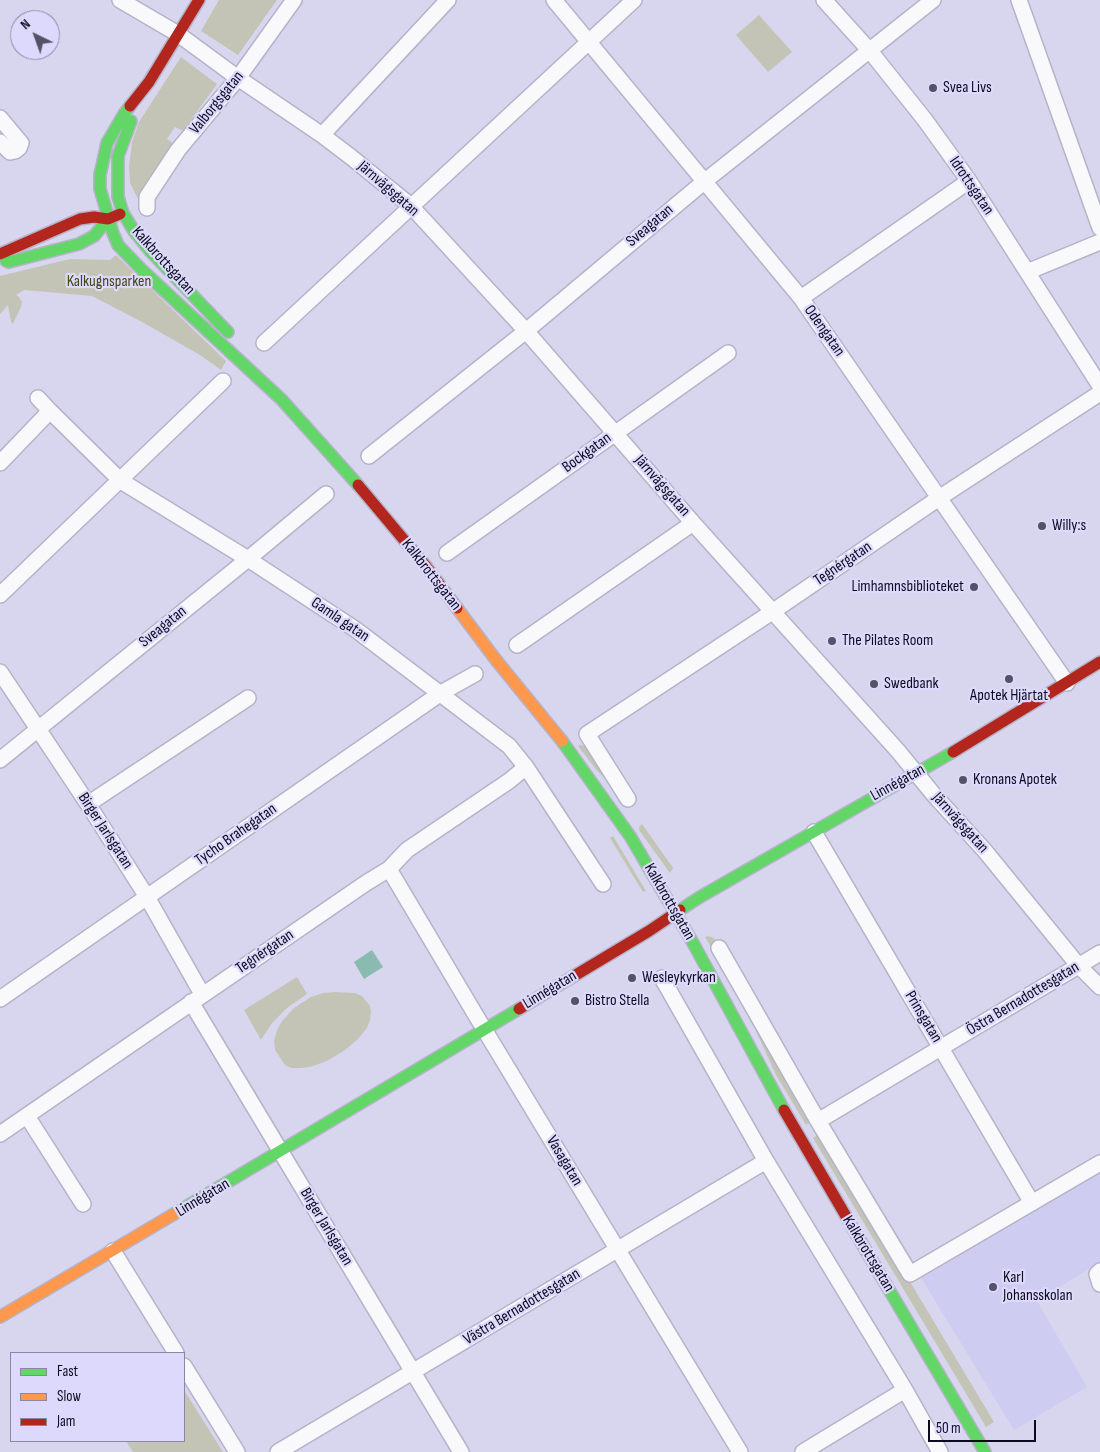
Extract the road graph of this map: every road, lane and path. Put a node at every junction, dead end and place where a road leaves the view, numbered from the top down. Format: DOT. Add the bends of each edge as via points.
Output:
graph roads {
  1 [pos="120,0"];
  2 [pos="199,0"];
  3 [pos="294,0"];
  4 [pos="448,0"];
  5 [pos="554,0"];
  6 [pos="634,0"];
  7 [pos="824,0"];
  8 [pos="933,0"];
  9 [pos="1019,0"];
  10 [pos="434,8"];
  11 [pos="178,34"];
  12 [pos="589,42"];
  13 [pos="870,52"];
  14 [pos="238,78"];
  15 [pos="149,82"];
  16 [pos="0,118"];
  17 [pos="322,135"];
  18 [pos="0,142"];
  19 [pos="705,180"];
  20 [pos="969,181"];
  21 [pos="100,189"];
  22 [pos="412,206"];
  23 [pos="147,208"];
  24 [pos="123,213"];
  25 [pos="80,219"];
  26 [pos="108,219"];
  27 [pos="1100,228"];
  28 [pos="1100,242"];
  29 [pos="79,244"];
  30 [pos="118,245"];
  31 [pos="0,254"];
  32 [pos="0,260"];
  33 [pos="1027,272"];
  34 [pos="801,298"];
  35 [pos="526,331"];
  36 [pos="236,339"];
  37 [pos="264,342"];
  38 [pos="728,352"];
  39 [pos="249,353"];
  40 [pos="223,381"];
  41 [pos="1100,386"];
  42 [pos="1100,393"];
  43 [pos="38,398"];
  44 [pos="282,400"];
  45 [pos="50,411"];
  46 [pos="615,433"];
  47 [pos="369,456"];
  48 [pos="0,463"];
  49 [pos="121,481"];
  50 [pos="326,494"];
  51 [pos="939,498"];
  52 [pos="693,523"];
  53 [pos="447,553"];
  54 [pos="248,559"];
  55 [pos="0,595"];
  56 [pos="772,612"];
  57 [pos="517,645"];
  58 [pos="1100,662"];
  59 [pos="0,672"];
  60 [pos="475,674"];
  61 [pos="1067,683"];
  62 [pos="441,693"];
  63 [pos="248,698"];
  64 [pos="37,729"];
  65 [pos="0,760"];
  66 [pos="526,767"];
  67 [pos="916,772"];
  68 [pos="628,799"];
  69 [pos="88,804"];
  70 [pos="814,832"];
  71 [pos="390,870"];
  72 [pos="602,884"];
  73 [pos="147,897"];
  74 [pos="676,913"];
  75 [pos="719,948"];
  76 [pos="1100,953"];
  77 [pos="1078,965"];
  78 [pos="662,978"];
  79 [pos="1100,987"];
  80 [pos="196,998"];
  81 [pos="0,1000"];
  82 [pos="484,1030"];
  83 [pos="941,1048"];
  84 [pos="26,1116"];
  85 [pos="818,1121"];
  86 [pos="0,1134"];
  87 [pos="280,1151"];
  88 [pos="766,1161"];
  89 [pos="1100,1163"];
  90 [pos="1032,1202"];
  91 [pos="83,1204"];
  92 [pos="618,1250"];
  93 [pos="113,1251"];
  94 [pos="0,1317"];
  95 [pos="175,1352"];
  96 [pos="185,1368"];
  97 [pos="413,1371"];
  98 [pos="905,1390"];
  99 [pos="237,1452"];
  100 [pos="278,1452"];
  101 [pos="461,1452"];
  102 [pos="740,1452"];
  103 [pos="804,1452"];
  104 [pos="940,1452"];
  105 [pos="986,1452"];
  1 -- 11 [label="street, Järnvägsgatan"];
  2 -- 11 [label="main road"];
  3 -- 14 [label="street, Valborgsgatan"];
  4 -- 10 [label="street"];
  5 -- 12 [label="street, Odengatan"];
  6 -- 12 [label="street"];
  7 -- 13 [label="street, Idrottsgatan"];
  8 -- 13 [label="street, Sveagatan"];
  9 -- 27 [label="street"];
  10 -- 17 [label="street"];
  11 -- 14 [label="street, Järnvägsgatan"];
  11 -- 15 [label="main road"];
  12 -- 19 [label="street, Odengatan"];
  12 -- 22 [label="street"];
  13 -- 19 [label="street, Sveagatan"];
  13 -- 20 [label="street, Idrottsgatan"];
  14 -- 17 [label="street, Järnvägsgatan"];
  14 -- 23 [label="street, Valborgsgatan" via="178,150 147,197"];
  15 -- 21 [label="main road" via="124,114 107,144"];
  15 -- 24 [label="main road" via="118,156 118,197"];
  16 -- 18 [label="street" via="21,143 19,148 10,152"];
  17 -- 22 [label="street, Järnvägsgatan"];
  19 -- 34 [label="street, Odengatan"];
  19 -- 35 [label="street, Sveagatan"];
  20 -- 33 [label="street, Idrottsgatan"];
  20 -- 34 [label="street"];
  21 -- 25 [label="main road"];
  21 -- 26 [label="main road, Kalkbrottsgatan"];
  22 -- 35 [label="street, Järnvägsgatan"];
  22 -- 37 [label="street"];
  24 -- 26 [label="main road"];
  24 -- 36 [label="main road, Kalkbrottsgatan" via="151,252"];
  25 -- 26 [label="main road"];
  25 -- 31 [label="main road"];
  26 -- 29 [label="main road" via="94,236"];
  26 -- 30 [label="main road, Kalkbrottsgatan"];
  28 -- 33 [label="street"];
  29 -- 30 [label="main road"];
  29 -- 32 [label="main road" via="9,262"];
  30 -- 44 [label="main road, Kalkbrottsgatan"];
  33 -- 41 [label="street, Idrottsgatan"];
  34 -- 51 [label="street, Odengatan"];
  35 -- 46 [label="street, Järnvägsgatan"];
  35 -- 47 [label="street, Sveagatan"];
  38 -- 46 [label="street, Bockgatan"];
  39 -- 44 [label="main road, Kalkbrottsgatan"];
  40 -- 49 [label="street"];
  42 -- 51 [label="street, Tegnérgatan"];
  43 -- 45 [label="street, Gamla gatan"];
  44 -- 74 [label="main road, Kalkbrottsgatan" via="425,565 566,746 630,836"];
  45 -- 48 [label="street"];
  45 -- 49 [label="street, Gamla gatan"];
  46 -- 52 [label="street, Järnvägsgatan"];
  46 -- 53 [label="street, Bockgatan"];
  49 -- 54 [label="street, Gamla gatan"];
  49 -- 55 [label="street"];
  50 -- 54 [label="street, Sveagatan"];
  51 -- 56 [label="street, Tegnérgatan"];
  51 -- 61 [label="street, Odengatan"];
  52 -- 56 [label="street, Järnvägsgatan"];
  52 -- 57 [label="street"];
  54 -- 62 [label="street, Gamla gatan" via="355,629"];
  54 -- 64 [label="street, Sveagatan"];
  56 -- 67 [label="street, Järnvägsgatan"];
  56 -- 68 [label="street, Tegnérgatan" via="587,734"];
  58 -- 61 [label="main road, Linnégatan"];
  59 -- 64 [label="street, Birger Jarlsgatan"];
  60 -- 62 [label="street, Tycho Brahegatan"];
  61 -- 67 [label="main road, Linnégatan"];
  62 -- 66 [label="street, Gamla gatan" via="509,746"];
  62 -- 73 [label="street, Tycho Brahegatan"];
  63 -- 69 [label="street"];
  64 -- 65 [label="street, Sveagatan"];
  64 -- 69 [label="street, Birger Jarlsgatan"];
  66 -- 71 [label="street, Tegnérgatan" via="407,850"];
  66 -- 72 [label="street, Gamla gatan"];
  67 -- 70 [label="main road, Linnégatan"];
  67 -- 77 [label="street, Järnvägsgatan"];
  69 -- 73 [label="street, Birger Jarlsgatan"];
  70 -- 74 [label="main road, Linnégatan"];
  70 -- 83 [label="street, Prinsgatan"];
  71 -- 80 [label="street, Tegnérgatan"];
  71 -- 82 [label="street, Vasagatan"];
  73 -- 80 [label="street, Birger Jarlsgatan"];
  73 -- 81 [label="street, Tycho Brahegatan"];
  74 -- 82 [label="main road, Linnégatan"];
  74 -- 105 [label="main road, Kalkbrottsgatan" via="793,1127"];
  75 -- 85 [label="street"];
  76 -- 77 [label="street, Östra Bernadottesgatan"];
  77 -- 79 [label="street, Järnvägsgatan"];
  77 -- 83 [label="street, Östra Bernadottesgatan"];
  78 -- 88 [label="street"];
  80 -- 84 [label="street, Tegnérgatan"];
  80 -- 87 [label="street, Birger Jarlsgatan"];
  82 -- 87 [label="main road, Linnégatan"];
  82 -- 92 [label="street, Vasagatan"];
  83 -- 85 [label="street, Östra Bernadottesgatan"];
  83 -- 90 [label="street, Prinsgatan"];
  84 -- 86 [label="street, Tegnérgatan"];
  84 -- 91 [label="street"];
  85 -- 90 [label="street" via="910,1274"];
  87 -- 93 [label="main road, Linnégatan"];
  87 -- 97 [label="street, Birger Jarlsgatan"];
  88 -- 92 [label="street, Västra Bernadottesgatan"];
  88 -- 98 [label="street"];
  89 -- 90 [label="street"];
  92 -- 97 [label="street, Västra Bernadottesgatan"];
  92 -- 102 [label="street, Vasagatan"];
  93 -- 94 [label="main road, Linnégatan"];
  93 -- 95 [label="street"];
  96 -- 99 [label="street"];
  97 -- 100 [label="street, Västra Bernadottesgatan"];
  97 -- 101 [label="street, Birger Jarlsgatan"];
  98 -- 103 [label="street"];
  98 -- 104 [label="street"];
}
